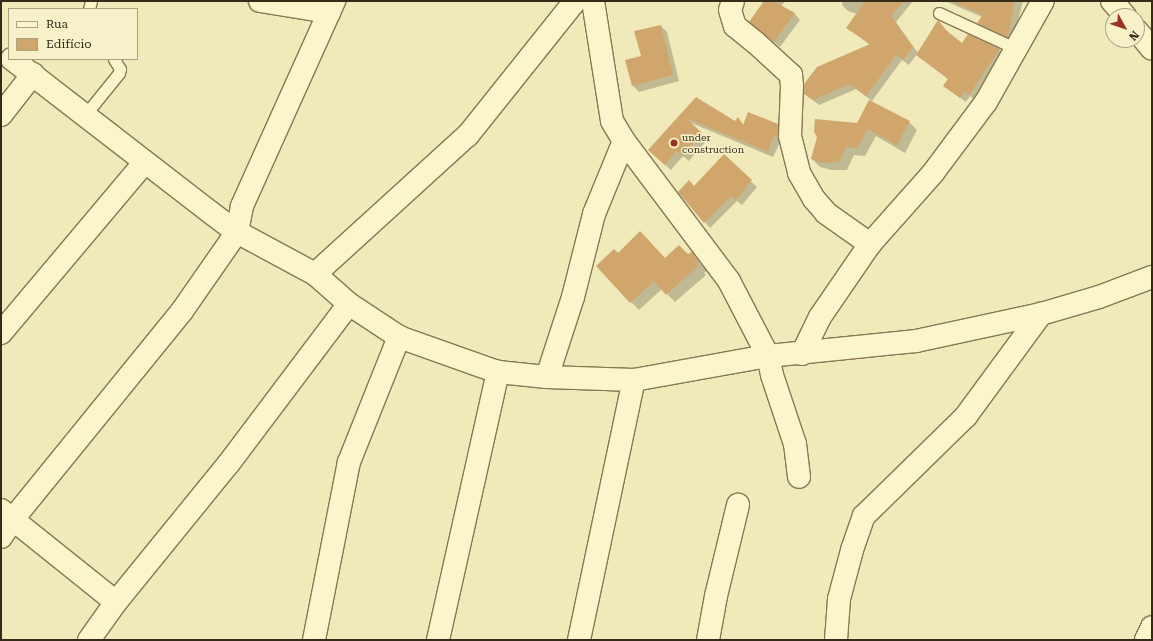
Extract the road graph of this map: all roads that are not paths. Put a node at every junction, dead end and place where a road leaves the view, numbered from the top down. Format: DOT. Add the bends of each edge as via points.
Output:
graph roads {
  1 [pos="260,1"];
  2 [pos="575,1"];
  3 [pos="593,1"];
  4 [pos="733,1"];
  5 [pos="1043,1"];
  6 [pos="332,6"];
  7 [pos="938,13"];
  8 [pos="1145,41"];
  9 [pos="1017,49"];
  10 [pos="1152,49"];
  11 [pos="13,60"];
  12 [pos="115,60"];
  13 [pos="34,74"];
  14 [pos="1,115"];
  15 [pos="85,115"];
  16 [pos="624,141"];
  17 [pos="144,162"];
  18 [pos="237,232"];
  19 [pos="870,244"];
  20 [pos="315,274"];
  21 [pos="1152,277"];
  22 [pos="349,304"];
  23 [pos="1040,314"];
  24 [pos="1,333"];
  25 [pos="399,337"];
  26 [pos="802,354"];
  27 [pos="768,356"];
  28 [pos="498,372"];
  29 [pos="547,377"];
  30 [pos="634,380"];
  31 [pos="799,477"];
  32 [pos="738,505"];
  33 [pos="7,515"];
  34 [pos="1,537"];
  35 [pos="116,602"];
  36 [pos="1152,627"];
  37 [pos="89,640"];
  38 [pos="314,640"];
  39 [pos="438,640"];
  40 [pos="579,640"];
  41 [pos="708,640"];
  42 [pos="836,640"];
  43 [pos="1146,640"];
  1 -- 6 [label="street"];
  2 -- 20 [label="street" via="468,135"];
  3 -- 16 [label="street" via="608,107 612,121"];
  4 -- 19 [label="street" via="730,10 735,26 791,75 790,136 799,173 814,199 826,213"];
  5 -- 9 [label="street"];
  6 -- 18 [label="street" via="242,206"];
  7 -- 9 [label="lane"];
  8 -- 10 [label="street"];
  9 -- 19 [label="street" via="986,102 937,167"];
  11 -- 13 [label="street"];
  12 -- 15 [label="lane" via="120,68 119,73"];
  13 -- 14 [label="street"];
  13 -- 15 [label="street"];
  15 -- 17 [label="street"];
  16 -- 27 [label="street" via="729,281"];
  16 -- 29 [label="street" via="594,214 573,297"];
  17 -- 18 [label="street"];
  17 -- 24 [label="street"];
  18 -- 20 [label="street"];
  18 -- 33 [label="street" via="182,311"];
  19 -- 26 [label="street" via="820,317"];
  20 -- 22 [label="street"];
  21 -- 23 [label="street" via="1099,297"];
  22 -- 25 [label="street"];
  22 -- 35 [label="street" via="229,463"];
  23 -- 26 [label="street" via="916,342"];
  23 -- 42 [label="street" via="966,416 864,516 839,599"];
  25 -- 28 [label="street"];
  25 -- 38 [label="street" via="349,462"];
  26 -- 27 [label="street"];
  27 -- 30 [label="street"];
  27 -- 31 [label="street" via="795,444"];
  28 -- 29 [label="street"];
  28 -- 39 [label="street"];
  29 -- 30 [label="street"];
  30 -- 40 [label="street"];
  32 -- 41 [label="street"];
  33 -- 34 [label="street"];
  33 -- 35 [label="street"];
  35 -- 37 [label="street"];
  36 -- 43 [label="street"];
}
